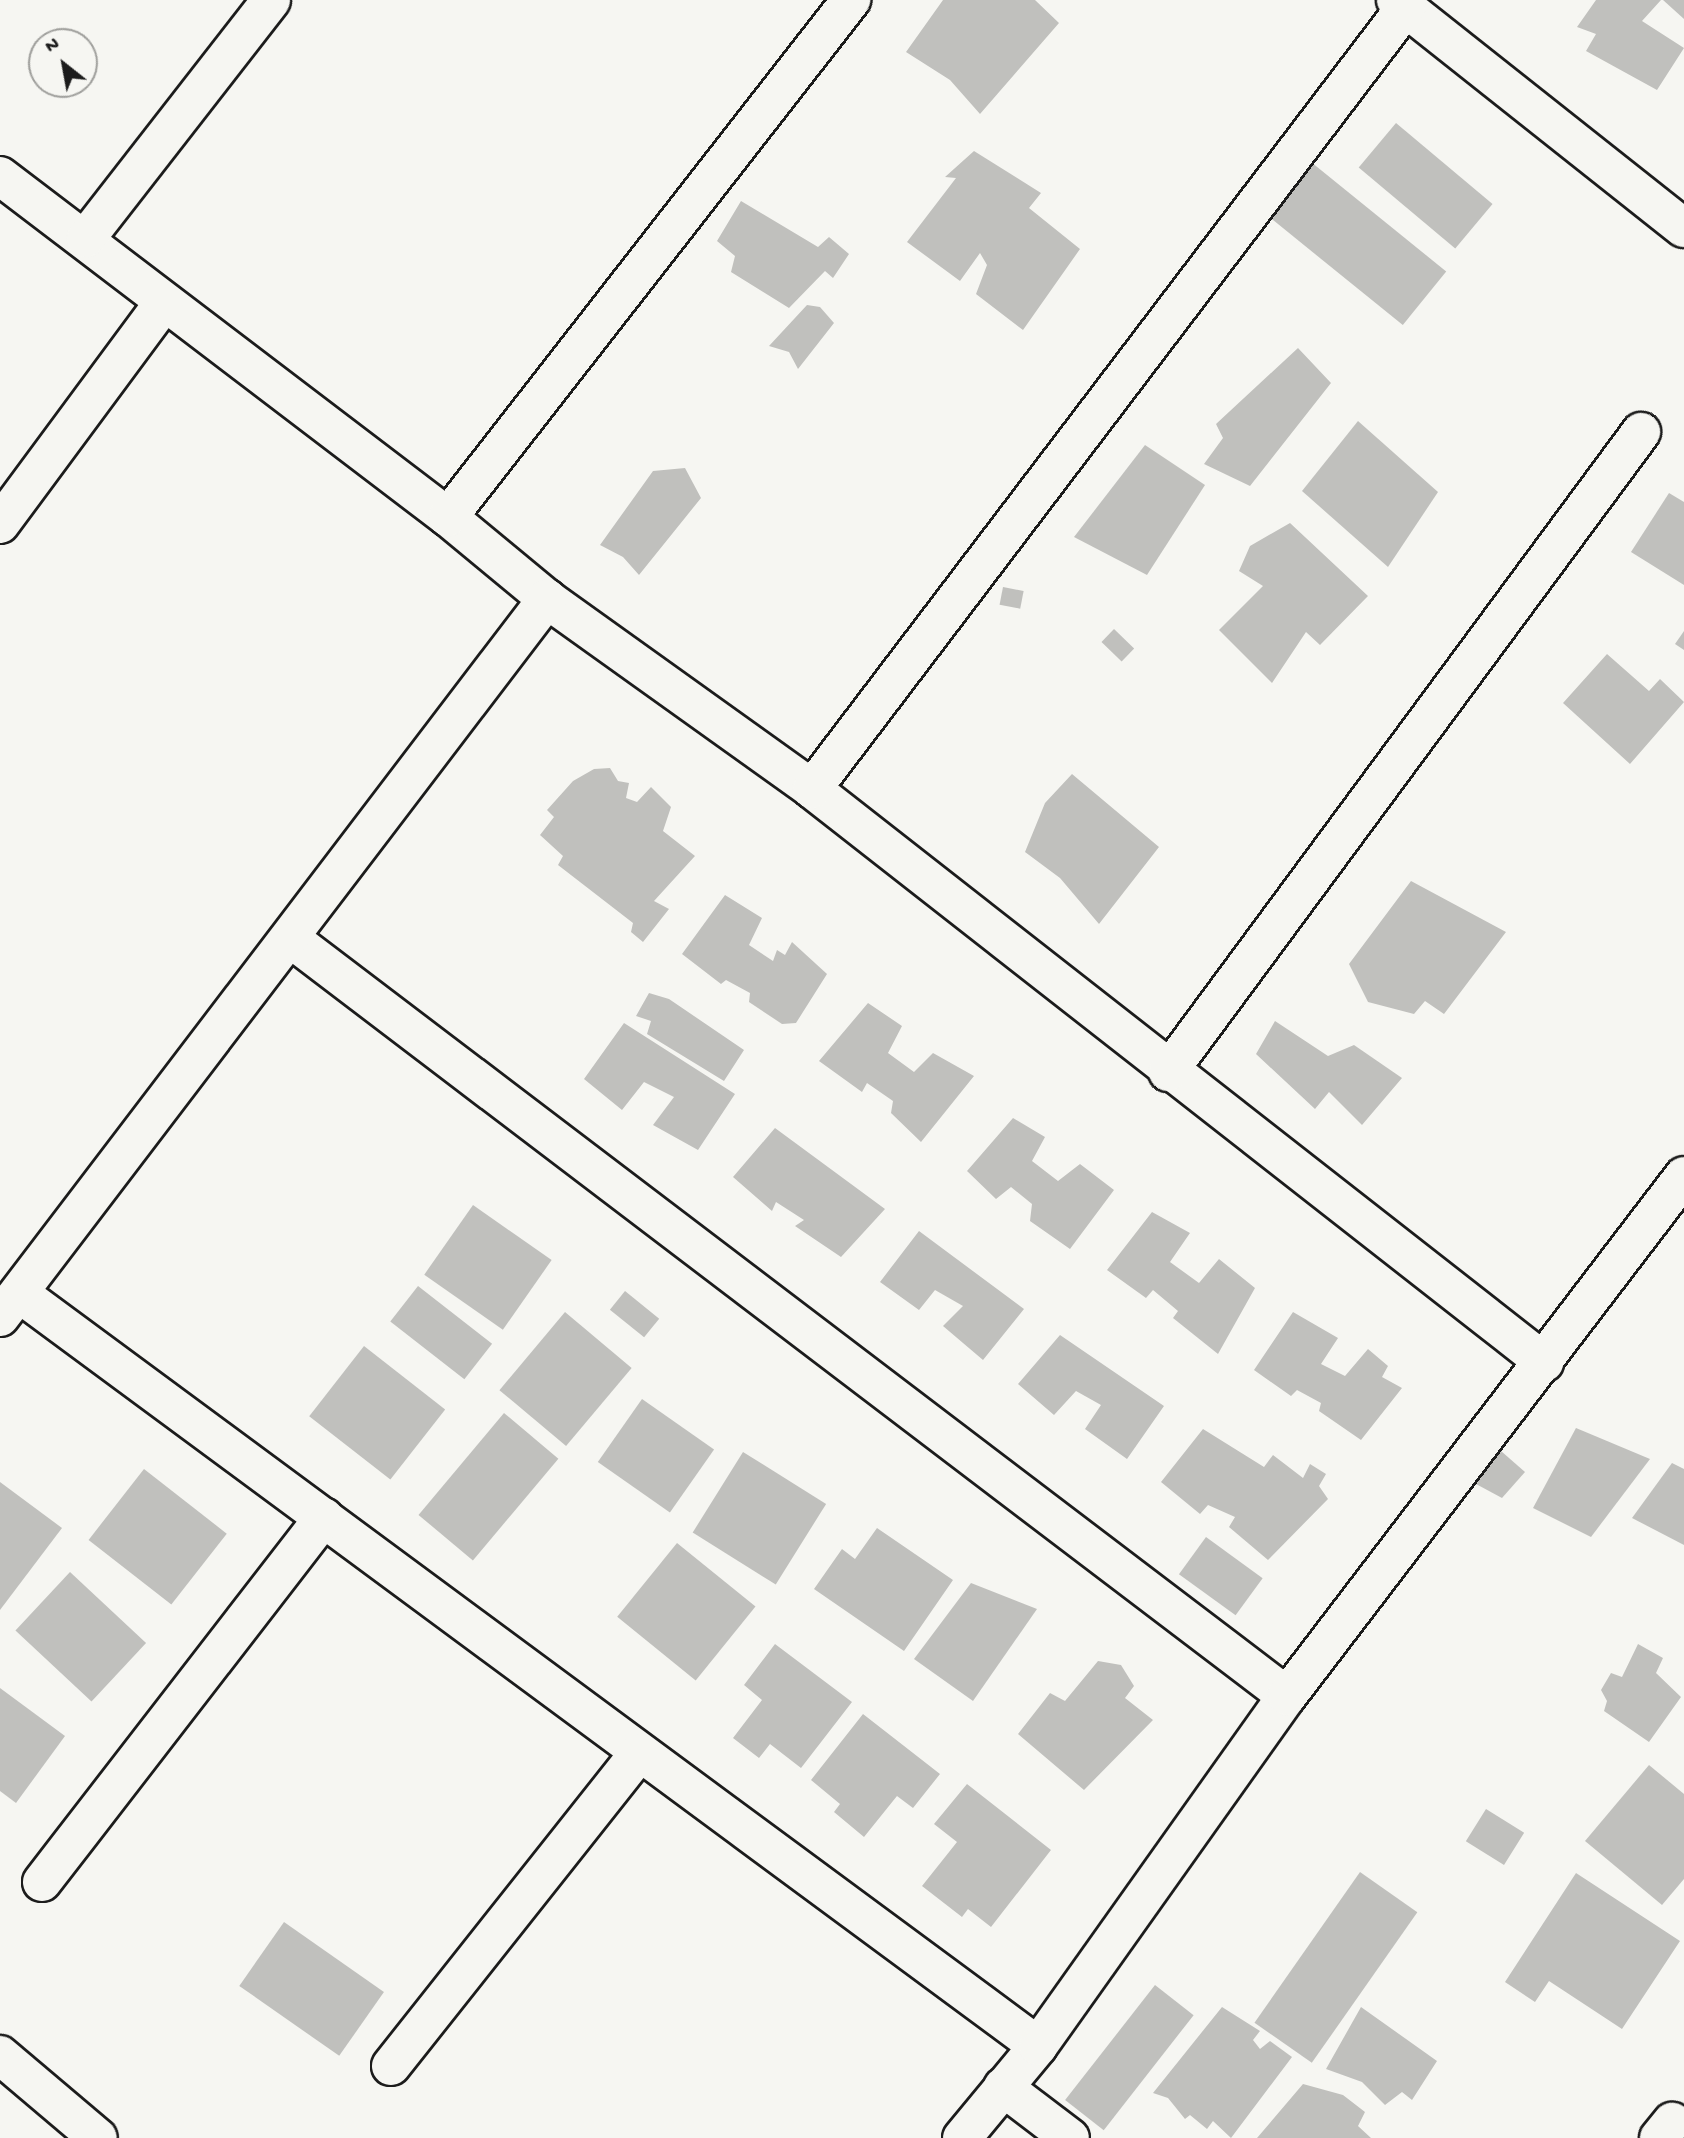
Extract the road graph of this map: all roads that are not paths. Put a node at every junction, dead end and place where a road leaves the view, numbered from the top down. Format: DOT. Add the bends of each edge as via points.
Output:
graph roads {
  1 [pos="271,0"];
  2 [pos="851,0"];
  3 [pos="1401,4"];
  4 [pos="0,176"];
  5 [pos="1680,217"];
  6 [pos="86,238"];
  7 [pos="164,303"];
  8 [pos="1642,432"];
  9 [pos="448,517"];
  10 [pos="0,524"];
  11 [pos="547,599"];
  12 [pos="812,789"];
  13 [pos="290,938"];
  14 [pos="1168,1072"];
  15 [pos="1684,1176"];
  16 [pos="10,1305"];
  17 [pos="1544,1362"];
  18 [pos="324,1517"];
  19 [pos="1287,1696"];
  20 [pos="639,1753"];
  21 [pos="42,1882"];
  22 [pos="1038,2046"];
  23 [pos="0,2054"];
  24 [pos="391,2066"];
  25 [pos="1003,2087"];
  26 [pos="98,2138"];
  27 [pos="962,2138"];
  28 [pos="1070,2138"];
  1 -- 6 [label="street"];
  2 -- 9 [label="street"];
  3 -- 5 [label="street"];
  3 -- 12 [label="street"];
  4 -- 6 [label="street"];
  6 -- 7 [label="street"];
  7 -- 9 [label="street"];
  7 -- 10 [label="street"];
  8 -- 14 [label="street"];
  9 -- 11 [label="street"];
  11 -- 12 [label="street"];
  11 -- 13 [label="street"];
  12 -- 14 [label="street"];
  13 -- 16 [label="street"];
  13 -- 19 [label="street"];
  14 -- 17 [label="street"];
  15 -- 17 [label="street"];
  16 -- 18 [label="street"];
  17 -- 19 [label="street"];
  18 -- 20 [label="street"];
  18 -- 21 [label="street"];
  19 -- 22 [label="street"];
  20 -- 22 [label="street"];
  20 -- 24 [label="street"];
  22 -- 25 [label="street"];
  23 -- 26 [label="street"];
  25 -- 27 [label="street"];
  25 -- 28 [label="street"];
}
